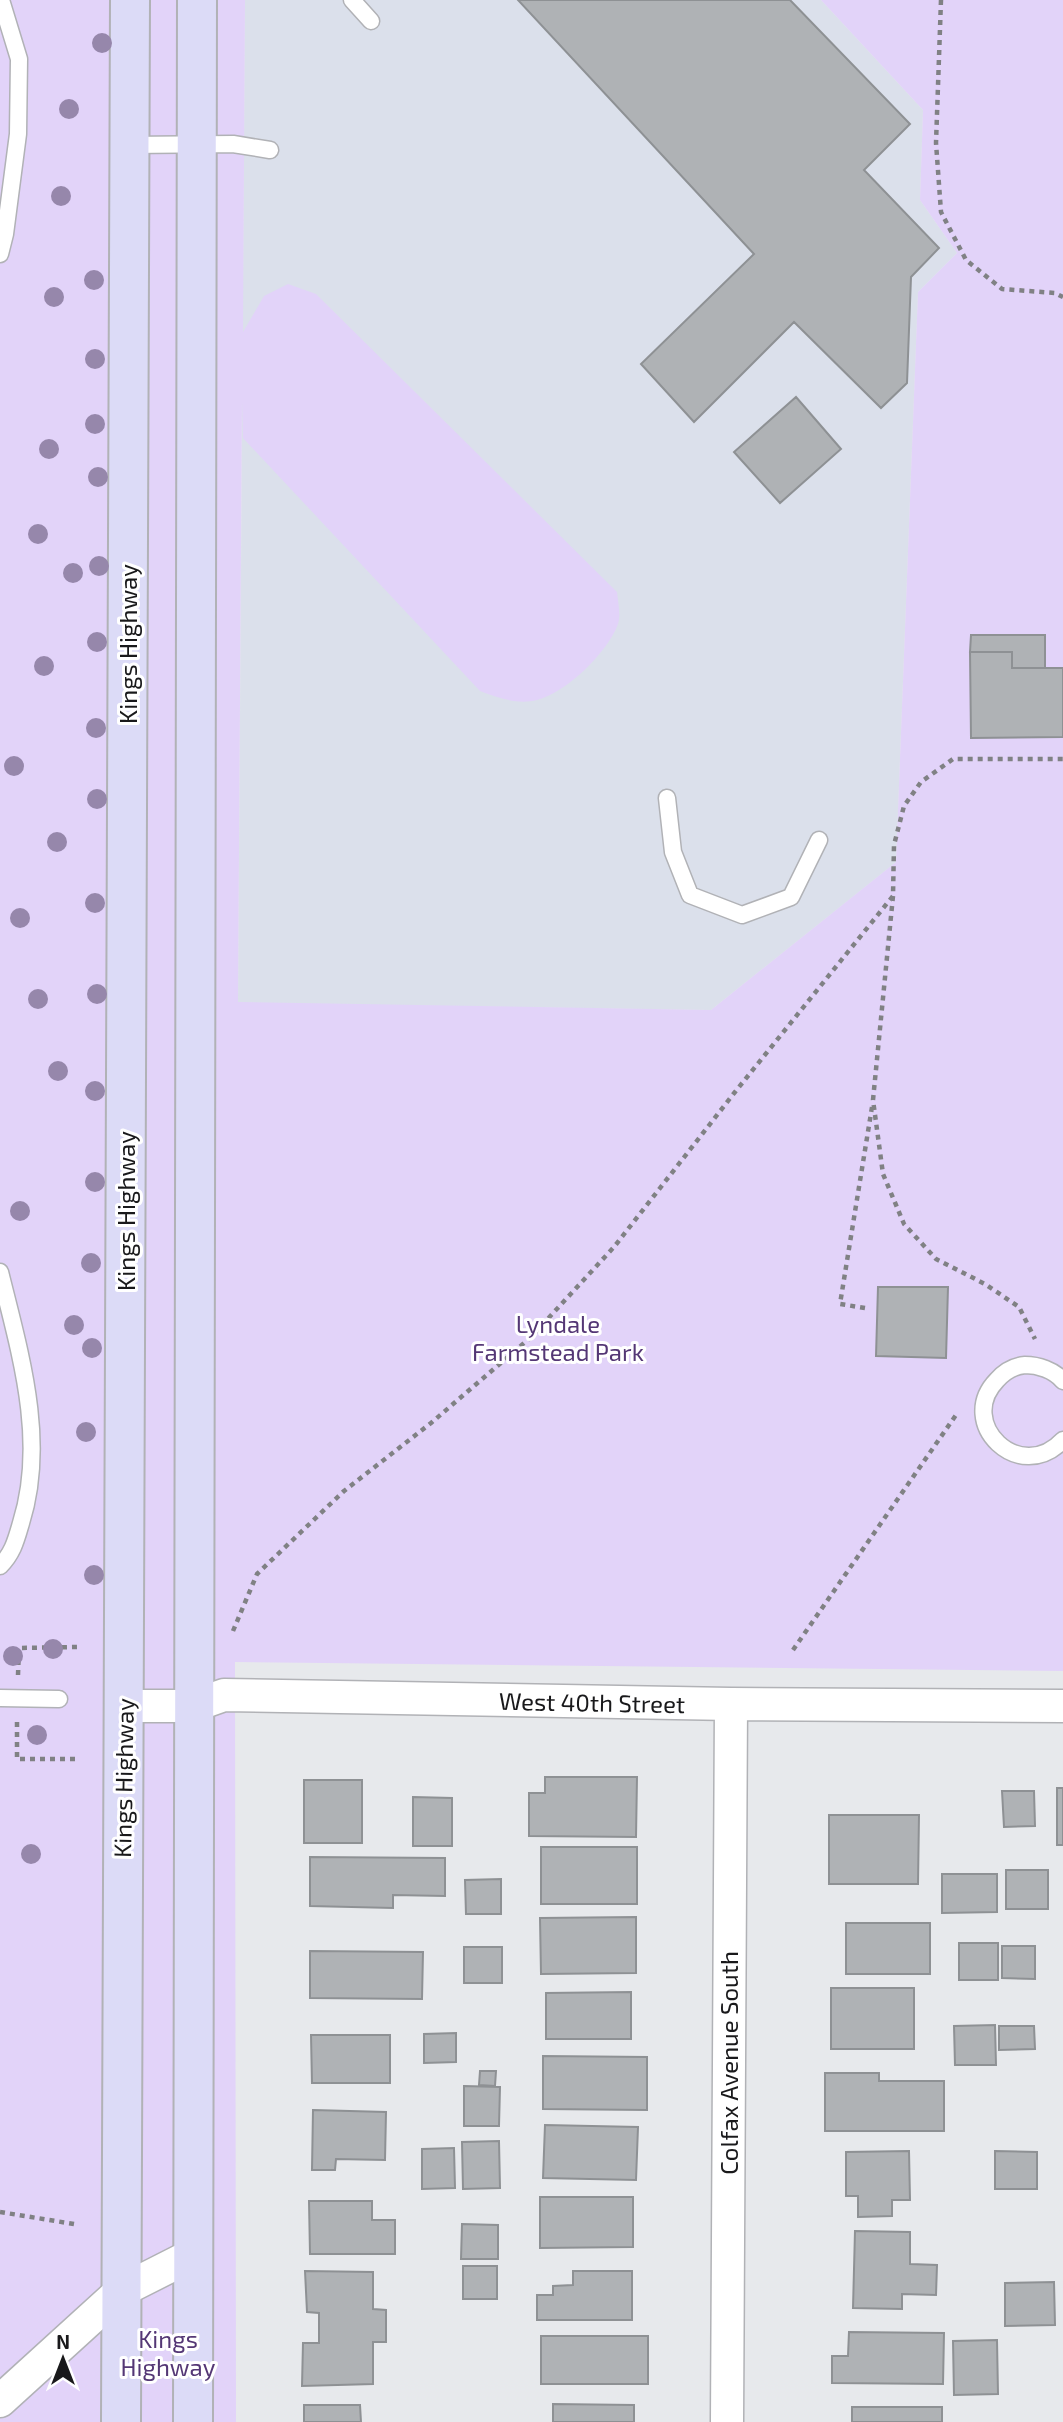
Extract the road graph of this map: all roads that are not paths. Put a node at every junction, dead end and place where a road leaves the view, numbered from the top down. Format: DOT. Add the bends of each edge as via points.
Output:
graph roads {
  1 [pos="1,0"];
  2 [pos="130,0"];
  3 [pos="197,0"];
  4 [pos="352,0"];
  5 [pos="371,21"];
  6 [pos="197,143"];
  7 [pos="129,145"];
  8 [pos="270,150"];
  9 [pos="0,254"];
  10 [pos="667,798"];
  11 [pos="819,840"];
  12 [pos="0,1272"];
  13 [pos="1063,1381"];
  14 [pos="1063,1440"];
  15 [pos="0,1566"];
  16 [pos="0,1698"];
  17 [pos="60,1699"];
  18 [pos="731,1704"];
  19 [pos="123,1706"];
  20 [pos="193,1706"];
  21 [pos="1063,1706"];
  22 [pos="192,2255"];
  23 [pos="121,2291"];
  24 [pos="0,2401"];
  25 [pos="121,2422"];
  26 [pos="193,2422"];
  27 [pos="727,2422"];
  1 -- 9 [label="lane" via="19,59 18,134"];
  2 -- 7 [label="street, Kings Highway"];
  3 -- 6 [label="street"];
  4 -- 5 [label="lane"];
  6 -- 7 [label="lane"];
  6 -- 8 [label="lane"];
  6 -- 20 [label="street"];
  7 -- 19 [label="street, Kings Highway"];
  10 -- 11 [label="lane" via="673,852 690,895 743,915 792,897"];
  12 -- 15 [label="lane" via="23,1363 32,1437 28,1501 11,1555"];
  13 -- 14 [label="lane" via="1043,1367 1023,1365 1004,1373 990,1387 983,1406 985,1426 997,1444 1015,1455 1035,1457 1055,1449"];
  16 -- 17 [label="lane"];
  18 -- 20 [label="street, West 40th Street" via="224,1695"];
  18 -- 21 [label="street, West 40th Street"];
  18 -- 27 [label="street, Colfax Avenue South"];
  19 -- 20 [label="street, West 40th Street"];
  19 -- 23 [label="street, Kings Highway"];
  20 -- 22 [label="street"];
  22 -- 23 [label="street"];
  22 -- 26 [label="street"];
  23 -- 24 [label="street"];
  23 -- 25 [label="street, Kings Highway"];
}
